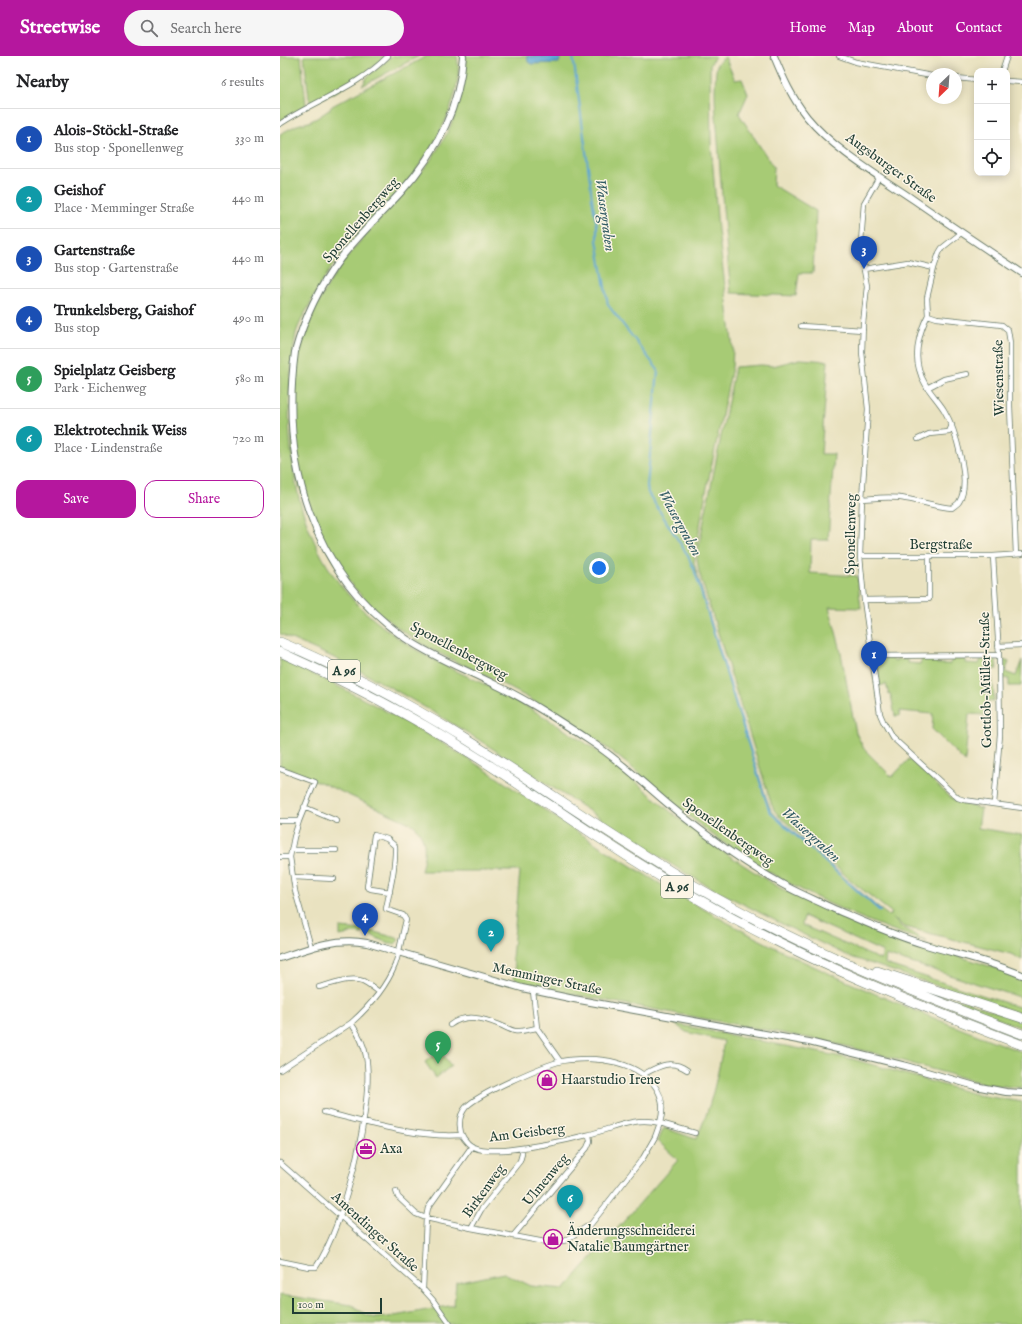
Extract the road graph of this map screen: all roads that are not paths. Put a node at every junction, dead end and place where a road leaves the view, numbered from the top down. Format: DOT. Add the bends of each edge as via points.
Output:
graph roads {
  1 [pos="388,56"];
  2 [pos="463,56"];
  3 [pos="774,56"];
  4 [pos="839,56"];
  5 [pos="1007,56"];
  6 [pos="1003,68"];
  7 [pos="926,75"];
  8 [pos="962,79"];
  9 [pos="974,80"];
  10 [pos="1010,81"];
  11 [pos="1022,82"];
  12 [pos="280,124"];
  13 [pos="879,177"];
  14 [pos="961,233"];
  15 [pos="864,268"];
  16 [pos="934,268"];
  17 [pos="1022,273"];
  18 [pos="928,315"];
  19 [pos="801,326"];
  20 [pos="863,330"];
  21 [pos="967,374"];
  22 [pos="926,388"];
  23 [pos="952,425"];
  24 [pos="918,439"];
  25 [pos="288,444"];
  26 [pos="292,473"];
  27 [pos="862,499"];
  28 [pos="1022,554"];
  29 [pos="1016,555"];
  30 [pos="860,556"];
  31 [pos="929,556"];
  32 [pos="993,556"];
  33 [pos="864,600"];
  34 [pos="280,642"];
  35 [pos="1022,645"];
  36 [pos="998,646"];
  37 [pos="280,652"];
  38 [pos="999,655"];
  39 [pos="872,656"];
  40 [pos="280,769"];
  41 [pos="994,804"];
  42 [pos="304,807"];
  43 [pos="1022,808"];
  44 [pos="280,821"];
  45 [pos="299,821"];
  46 [pos="337,821"];
  47 [pos="292,850"];
  48 [pos="336,850"];
  49 [pos="280,857"];
  50 [pos="290,858"];
  51 [pos="294,878"];
  52 [pos="334,879"];
  53 [pos="390,892"];
  54 [pos="310,947"];
  55 [pos="399,951"];
  56 [pos="280,958"];
  57 [pos="842,962"];
  58 [pos="1022,975"];
  59 [pos="319,987"];
  60 [pos="533,991"];
  61 [pos="379,992"];
  62 [pos="1022,1018"];
  63 [pos="351,1023"];
  64 [pos="450,1025"];
  65 [pos="537,1028"];
  66 [pos="1022,1034"];
  67 [pos="1022,1045"];
  68 [pos="560,1061"];
  69 [pos="280,1070"];
  70 [pos="687,1070"];
  71 [pos="644,1074"];
  72 [pos="1022,1093"];
  73 [pos="324,1112"];
  74 [pos="363,1122"];
  75 [pos="660,1123"];
  76 [pos="695,1133"];
  77 [pos="462,1135"];
  78 [pos="589,1135"];
  79 [pos="472,1146"];
  80 [pos="522,1148"];
  81 [pos="280,1163"];
  82 [pos="396,1191"];
  83 [pos="340,1215"];
  84 [pos="426,1218"];
  85 [pos="471,1228"];
  86 [pos="513,1236"];
  87 [pos="280,1261"];
  88 [pos="423,1289"];
  89 [pos="450,1324"];
  1 -- 12 [label="street" via="364,77"];
  2 -- 25 [label="street, Sponellenbergweg" via="455,102 437,143 403,190 364,231 329,274 312,306 299,340 290,376"];
  3 -- 13 [label="street, Augsburger Straße" via="787,87 808,118 831,140"];
  4 -- 7 [label="street" via="856,62"];
  5 -- 6 [label="street"];
  8 -- 9 [label="street"];
  10 -- 11 [label="street"];
  13 -- 14 [label="street, Augsburger Straße"];
  13 -- 15 [label="street, Sponellenweg" via="864,207 861,254"];
  14 -- 16 [label="street" via="942,248"];
  14 -- 17 [label="street, Augsburger Straße"];
  15 -- 16 [label="street" via="908,262"];
  15 -- 20 [label="street, Sponellenweg" via="867,289"];
  16 -- 18 [label="street" via="928,298"];
  18 -- 22 [label="street" via="922,328 918,350 919,369"];
  18 -- 29 [label="street, Wiesenstraße" via="1002,325 1008,330"];
  19 -- 20 [label="street"];
  20 -- 27 [label="street, Sponellenweg" via="862,352 868,409"];
  21 -- 22 [label="street" via="944,379"];
  22 -- 23 [label="street" via="945,411"];
  23 -- 24 [label="street" via="949,432 929,434"];
  23 -- 27 [label="street" via="961,457 963,481 962,493 956,505 944,508 892,497"];
  26 -- 58 [label="street, Sponellenbergweg" via="311,530 330,563 363,603 406,638 451,664 512,693 586,738 612,756 711,837 785,886 906,939 995,964"];
  27 -- 30 [label="street, Sponellenweg"];
  28 -- 29 [label="street, Bergstraße"];
  29 -- 32 [label="street, Bergstraße"];
  30 -- 31 [label="street, Bergstraße"];
  30 -- 33 [label="street, Sponellenweg"];
  31 -- 32 [label="street, Bergstraße"];
  31 -- 33 [label="street" via="929,599"];
  32 -- 36 [label="street, Gottlob-Müller-Straße"];
  33 -- 39 [label="street, Sponellenweg"];
  34 -- 57 [label="highway, A 96" via="332,665 407,704 694,886"];
  35 -- 36 [label="street"];
  36 -- 38 [label="street, Gottlob-Müller-Straße"];
  37 -- 67 [label="highway, A 96" via="361,690 438,733 618,850 741,922 798,952 910,1001"];
  38 -- 39 [label="street"];
  38 -- 41 [label="street, Gottlob-Müller-Straße" via="1000,735"];
  39 -- 41 [label="street, Sponellenweg" via="880,714 890,734 958,798"];
  40 -- 42 [label="street" via="315,782"];
  41 -- 43 [label="street, Sponellenweg"];
  42 -- 45 [label="street"];
  42 -- 46 [label="street"];
  44 -- 45 [label="street"];
  45 -- 47 [label="street"];
  47 -- 48 [label="street"];
  47 -- 50 [label="street"];
  49 -- 50 [label="street"];
  50 -- 51 [label="street"];
  51 -- 52 [label="street"];
  51 -- 54 [label="street"];
  53 -- 53 [label="street" via="396,860 395,846 387,839 374,835 367,887"];
  53 -- 55 [label="street" via="386,909 403,915 406,920"];
  54 -- 55 [label="street, Memminger Straße" via="340,941 359,941"];
  54 -- 56 [label="street, Memminger Straße"];
  55 -- 60 [label="street, Memminger Straße"];
  55 -- 61 [label="street" via="394,967"];
  57 -- 62 [label="highway, A 96" via="890,974"];
  57 -- 66 [label="highway, A 96"];
  59 -- 61 [label="street" via="357,980"];
  60 -- 65 [label="street"];
  60 -- 72 [label="street, Memminger Straße" via="809,1042 983,1088"];
  61 -- 63 [label="street"];
  63 -- 69 [label="street"];
  63 -- 74 [label="street" via="362,1041 367,1057"];
  64 -- 65 [label="street" via="467,1017 489,1021 513,1031"];
  65 -- 68 [label="street"];
  68 -- 71 [label="street" via="610,1060"];
  68 -- 77 [label="street" via="508,1083 469,1105 460,1117"];
  70 -- 71 [label="street" via="678,1065 668,1064"];
  71 -- 75 [label="street" via="660,1096 663,1111"];
  73 -- 74 [label="street"];
  74 -- 77 [label="street" via="404,1131"];
  74 -- 83 [label="street"];
  75 -- 76 [label="street, Am Geisberg"];
  75 -- 78 [label="street, Am Geisberg" via="651,1120 634,1121"];
  75 -- 86 [label="street" via="643,1158 591,1224 564,1241 545,1242"];
  77 -- 79 [label="street, Am Geisberg"];
  78 -- 80 [label="street, Am Geisberg"];
  78 -- 86 [label="street, Ulmenweg" via="587,1148"];
  79 -- 80 [label="street, Am Geisberg" via="488,1150"];
  79 -- 84 [label="street" via="428,1208"];
  80 -- 85 [label="street, Birkenweg" via="520,1161 481,1210"];
  81 -- 83 [label="street, Amendinger Straße"];
  82 -- 84 [label="street, Birkenweg" via="398,1197 416,1214"];
  83 -- 87 [label="street" via="322,1259 316,1267"];
  83 -- 88 [label="street, Amendinger Straße"];
  84 -- 85 [label="street, Birkenweg"];
  84 -- 88 [label="street"];
  85 -- 86 [label="street"];
  88 -- 89 [label="street, Amendinger Straße"];
}
